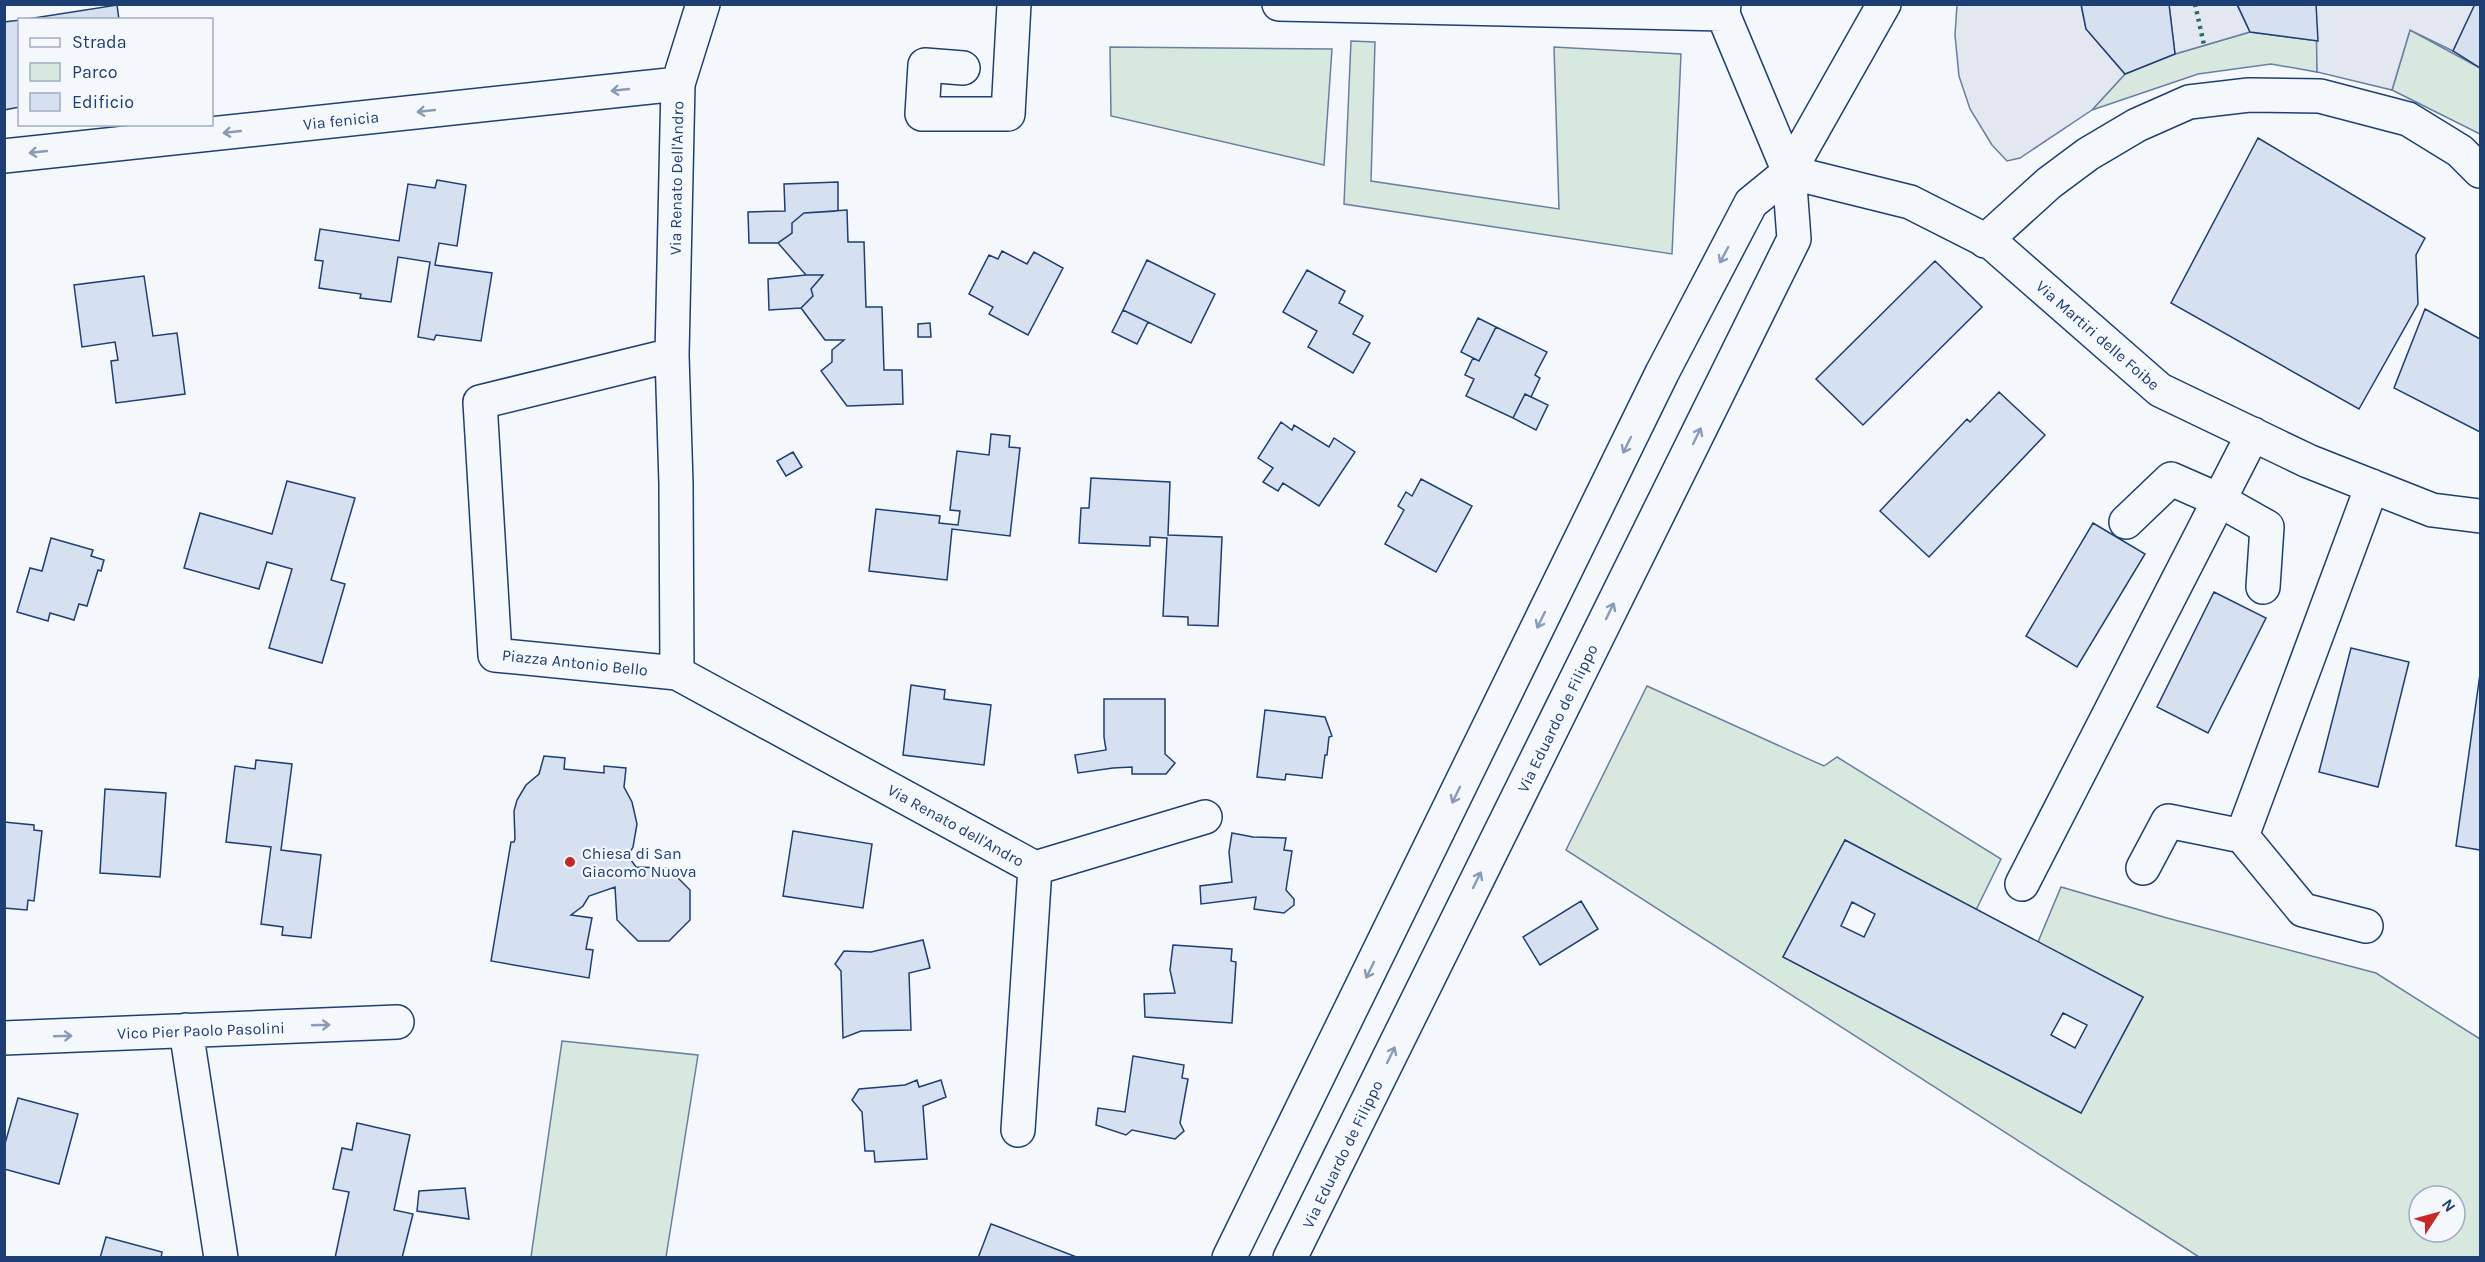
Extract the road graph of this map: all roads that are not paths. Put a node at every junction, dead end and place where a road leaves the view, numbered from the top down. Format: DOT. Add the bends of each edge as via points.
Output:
graph roads {
  1 [pos="703,4"];
  2 [pos="1014,4"];
  3 [pos="1279,4"];
  4 [pos="1884,4"];
  5 [pos="1724,9"];
  6 [pos="963,68"];
  7 [pos="678,84"];
  8 [pos="4,156"];
  9 [pos="2481,171"];
  10 [pos="1789,172"];
  11 [pos="1985,241"];
  12 [pos="672,355"];
  13 [pos="2253,435"];
  14 [pos="2372,486"];
  15 [pos="2219,500"];
  16 [pos="2481,516"];
  17 [pos="2126,522"];
  18 [pos="2263,587"];
  19 [pos="677,673"];
  20 [pos="1205,816"];
  21 [pos="2242,836"];
  22 [pos="1035,868"];
  23 [pos="2144,868"];
  24 [pos="2022,884"];
  25 [pos="2366,926"];
  26 [pos="397,1022"];
  27 [pos="186,1030"];
  28 [pos="4,1038"];
  29 [pos="1018,1130"];
  30 [pos="221,1257"];
  31 [pos="1229,1257"];
  32 [pos="1290,1257"];
  1 -- 7 [label="street, Via Renato Dell'Andro"];
  2 -- 6 [label="street" via="1008,114 922,114 925,65"];
  3 -- 5 [label="street"];
  4 -- 10 [label="street"];
  5 -- 10 [label="street, Via Eduardo de Filippo"];
  7 -- 8 [label="street, Via fenicia, one-way"];
  7 -- 12 [label="street, Via Renato Dell'Andro"];
  9 -- 11 [label="street" via="2460,151 2408,119 2320,96 2249,95 2189,102 2137,125 2088,154 2049,183"];
  10 -- 11 [label="street, Via Martiri delle Foibe" via="1910,202"];
  10 -- 31 [label="street, one-way" via="1751,203 1662,373"];
  32 -- 10 [label="street, Via Eduardo de Filippo, one-way" via="1794,239"];
  11 -- 13 [label="street, Via Martiri delle Foibe" via="2160,390"];
  12 -- 19 [label="street"];
  12 -- 19 [label="street, Piazza Antonio Bello" via="480,402 495,655"];
  13 -- 14 [label="street, Via Martiri delle Foibe"];
  13 -- 15 [label="street"];
  14 -- 16 [label="street, Via Martiri delle Foibe" via="2432,510"];
  14 -- 21 [label="street"];
  15 -- 17 [label="street" via="2171,479"];
  15 -- 18 [label="street" via="2267,527"];
  15 -- 24 [label="street"];
  19 -- 22 [label="street, Via Renato dell'Andro"];
  20 -- 22 [label="street"];
  21 -- 23 [label="street" via="2169,821"];
  21 -- 25 [label="street" via="2303,910"];
  22 -- 29 [label="street, Via Renato dell'Andro"];
  27 -- 26 [label="street, Vico Pier Paolo Pasolini, one-way"];
  28 -- 27 [label="street, Vico Pier Paolo Pasolini, one-way"];
  27 -- 30 [label="street"];
}
